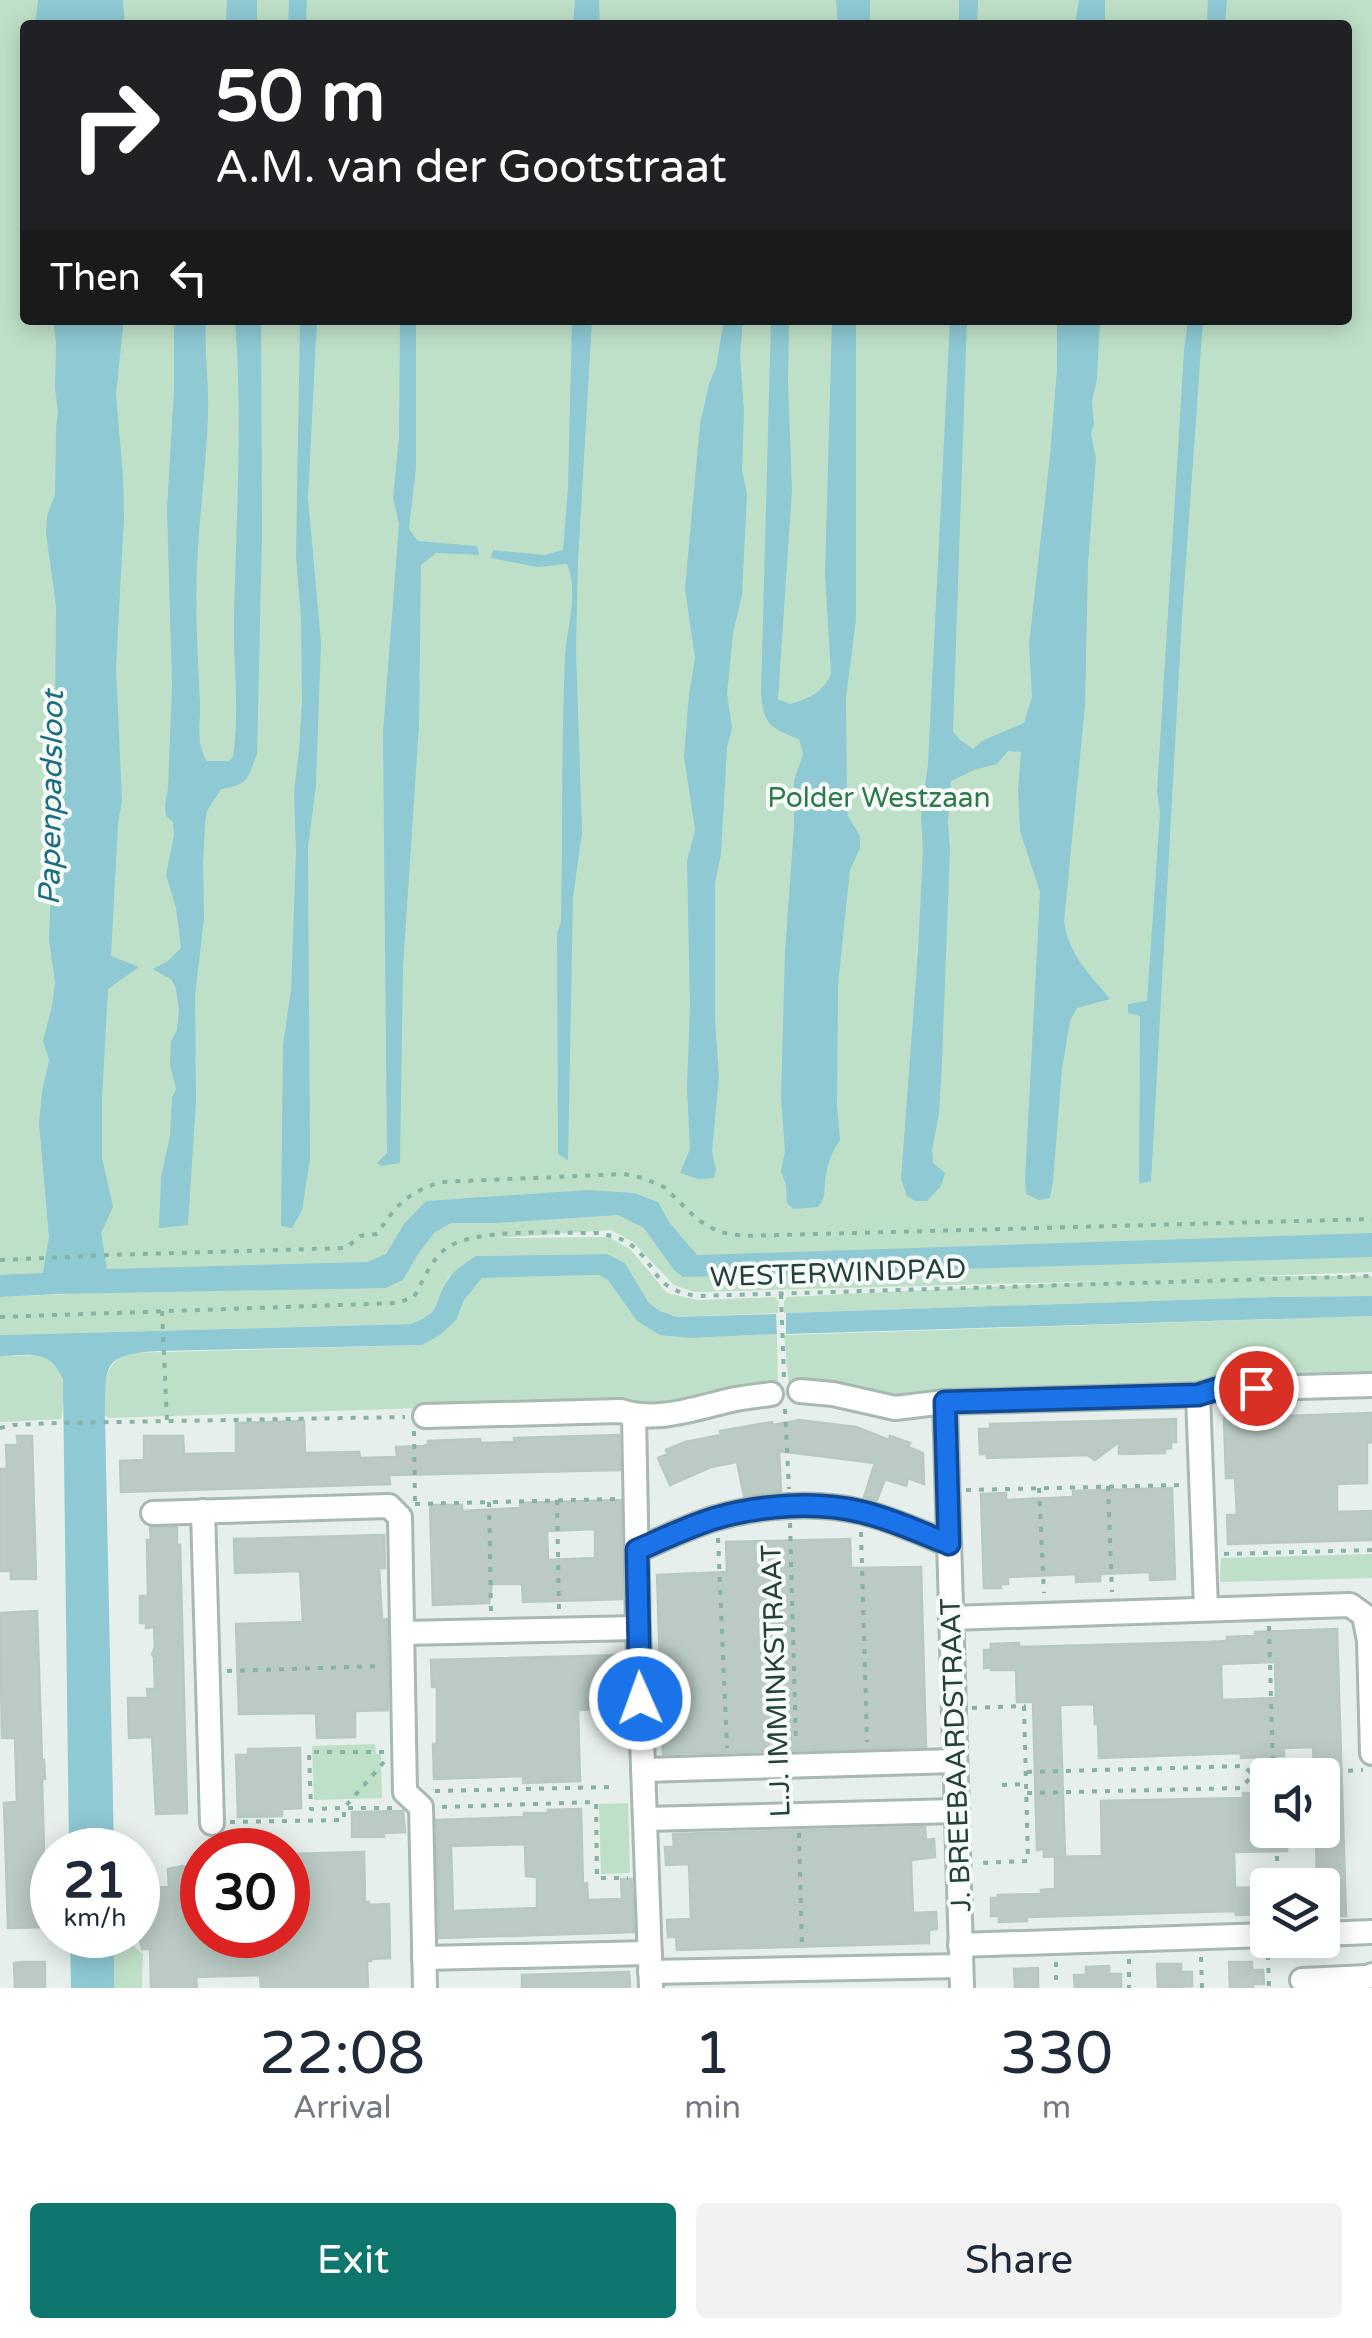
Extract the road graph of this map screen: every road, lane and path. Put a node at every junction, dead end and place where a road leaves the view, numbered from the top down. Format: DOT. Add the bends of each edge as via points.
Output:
graph roads {
  1 [pos="1372,1219"];
  2 [pos="0,1260"];
  3 [pos="1372,1276"];
  4 [pos="781,1294"];
  5 [pos="162,1311"];
  6 [pos="0,1316"];
  7 [pos="1372,1385"];
  8 [pos="1198,1395"];
  9 [pos="785,1397"];
  10 [pos="945,1402"];
  11 [pos="420,1416"];
  12 [pos="634,1416"];
  13 [pos="167,1420"];
  14 [pos="0,1428"];
  15 [pos="1201,1484"];
  16 [pos="1108,1486"];
  17 [pos="1039,1488"];
  18 [pos="948,1490"];
  19 [pos="636,1498"];
  20 [pos="557,1500"];
  21 [pos="488,1502"];
  22 [pos="790,1507"];
  23 [pos="408,1510"];
  24 [pos="203,1511"];
  25 [pos="861,1512"];
  26 [pos="153,1513"];
  27 [pos="714,1519"];
  28 [pos="949,1544"];
  29 [pos="637,1550"];
  30 [pos="1372,1550"];
  31 [pos="1204,1555"];
  32 [pos="1268,1606"];
  33 [pos="1206,1610"];
  34 [pos="1112,1612"];
  35 [pos="1044,1614"];
  36 [pos="951,1618"];
  37 [pos="638,1628"];
  38 [pos="560,1629"];
  39 [pos="492,1631"];
  40 [pos="403,1633"];
  41 [pos="402,1666"];
  42 [pos="207,1672"];
  43 [pos="953,1708"];
  44 [pos="1372,1753"];
  45 [pos="1272,1758"];
  46 [pos="954,1762"];
  47 [pos="867,1764"];
  48 [pos="797,1767"];
  49 [pos="727,1768"];
  50 [pos="643,1770"];
  51 [pos="1372,1770"];
  52 [pos="1027,1772"];
  53 [pos="1250,1772"];
  54 [pos="1340,1772"];
  55 [pos="1250,1778"];
  56 [pos="1026,1784"];
  57 [pos="1002,1785"];
  58 [pos="610,1787"];
  59 [pos="1027,1794"];
  60 [pos="413,1800"];
  61 [pos="344,1808"];
  62 [pos="956,1811"];
  63 [pos="798,1817"];
  64 [pos="645,1819"];
  65 [pos="212,1823"];
  66 [pos="958,1864"];
  67 [pos="648,1878"];
  68 [pos="1372,1932"];
  69 [pos="1340,1933"];
  70 [pos="1250,1936"];
  71 [pos="1200,1938"];
  72 [pos="1129,1940"];
  73 [pos="1056,1942"];
  74 [pos="424,1958"];
  75 [pos="1267,1958"];
  76 [pos="961,1966"];
  77 [pos="803,1970"];
  78 [pos="650,1971"];
  79 [pos="1372,1974"];
  80 [pos="1302,1980"];
  81 [pos="425,1988"];
  82 [pos="1056,1988"];
  83 [pos="1129,1988"];
  84 [pos="1202,1988"];
  85 [pos="1268,1988"];
  1 -- 2 [label="path" via="744,1236 719,1232 664,1187 624,1174 440,1182 414,1191 376,1234 346,1248"];
  3 -- 4 [label="path, WESTERWINDPAD"];
  4 -- 5 [label="path, WESTERWINDPAD" via="679,1293 625,1240 600,1233 485,1234 445,1249 414,1297 396,1303"];
  4 -- 9 [label="path, L.J. IMMINKSTRAAT"];
  5 -- 6 [label="path, WESTERWINDPAD"];
  5 -- 13 [label="path"];
  7 -- 8 [label="street"];
  8 -- 10 [label="street"];
  8 -- 15 [label="street"];
  9 -- 10 [label="street" via="833,1394 894,1408"];
  9 -- 12 [label="street"];
  9 -- 22 [label="path, L.J. IMMINKSTRAAT"];
  10 -- 18 [label="street, J. BREEBAARDSTRAAT"];
  11 -- 12 [label="street"];
  11 -- 13 [label="path"];
  11 -- 23 [label="path"];
  12 -- 19 [label="street"];
  13 -- 14 [label="path"];
  15 -- 16 [label="path"];
  15 -- 31 [label="street"];
  16 -- 17 [label="path"];
  16 -- 34 [label="path"];
  17 -- 18 [label="path"];
  17 -- 35 [label="path"];
  18 -- 28 [label="street, J. BREEBAARDSTRAAT"];
  19 -- 20 [label="path"];
  19 -- 29 [label="street"];
  20 -- 21 [label="path"];
  20 -- 38 [label="path"];
  21 -- 23 [label="path"];
  21 -- 39 [label="path"];
  22 -- 25 [label="street"];
  22 -- 27 [label="street"];
  22 -- 48 [label="path, L.J. IMMINKSTRAAT"];
  23 -- 24 [label="street"];
  23 -- 40 [label="street"];
  24 -- 26 [label="street"];
  24 -- 42 [label="street"];
  25 -- 28 [label="street"];
  25 -- 47 [label="path"];
  27 -- 29 [label="street"];
  27 -- 49 [label="path"];
  28 -- 36 [label="street, J. BREEBAARDSTRAAT"];
  29 -- 37 [label="street"];
  30 -- 31 [label="path"];
  31 -- 33 [label="street"];
  32 -- 33 [label="street"];
  32 -- 44 [label="street" via="1350,1605 1364,1615"];
  32 -- 45 [label="path"];
  33 -- 34 [label="street"];
  34 -- 35 [label="street"];
  35 -- 36 [label="street"];
  36 -- 43 [label="street, J. BREEBAARDSTRAAT"];
  37 -- 38 [label="street"];
  37 -- 50 [label="street"];
  38 -- 39 [label="street"];
  39 -- 40 [label="street"];
  40 -- 41 [label="street"];
  41 -- 42 [label="path"];
  41 -- 60 [label="street"];
  42 -- 65 [label="street"];
  43 -- 46 [label="street, J. BREEBAARDSTRAAT"];
  43 -- 52 [label="path" via="1024,1706"];
  46 -- 47 [label="street"];
  46 -- 62 [label="street, J. BREEBAARDSTRAAT"];
  47 -- 48 [label="street"];
  48 -- 49 [label="street"];
  49 -- 50 [label="street"];
  50 -- 64 [label="street"];
  51 -- 54 [label="path"];
  52 -- 53 [label="path" via="1244,1766"];
  52 -- 56 [label="path"];
  55 -- 59 [label="path" via="1241,1788"];
  56 -- 57 [label="path"];
  56 -- 59 [label="path"];
  58 -- 60 [label="path"];
  59 -- 66 [label="path" via="1028,1861"];
  60 -- 61 [label="path"];
  60 -- 67 [label="path" via="596,1802 597,1878"];
  60 -- 74 [label="street"];
  61 -- 61 [label="path" via="311,1809 309,1752 394,1752"];
  61 -- 65 [label="path" via="344,1820"];
  62 -- 63 [label="street"];
  62 -- 66 [label="street, J. BREEBAARDSTRAAT"];
  63 -- 64 [label="street"];
  63 -- 77 [label="path, L.J. IMMINKSTRAAT"];
  64 -- 67 [label="street"];
  66 -- 76 [label="street, J. BREEBAARDSTRAAT"];
  67 -- 78 [label="street"];
  68 -- 69 [label="street"];
  70 -- 71 [label="street"];
  71 -- 72 [label="street"];
  71 -- 84 [label="path"];
  72 -- 73 [label="street"];
  72 -- 83 [label="path"];
  73 -- 76 [label="street"];
  73 -- 82 [label="path"];
  74 -- 78 [label="street"];
  74 -- 81 [label="street"];
  75 -- 85 [label="path"];
  76 -- 77 [label="street"];
  77 -- 78 [label="street"];
  79 -- 80 [label="street"];
}
